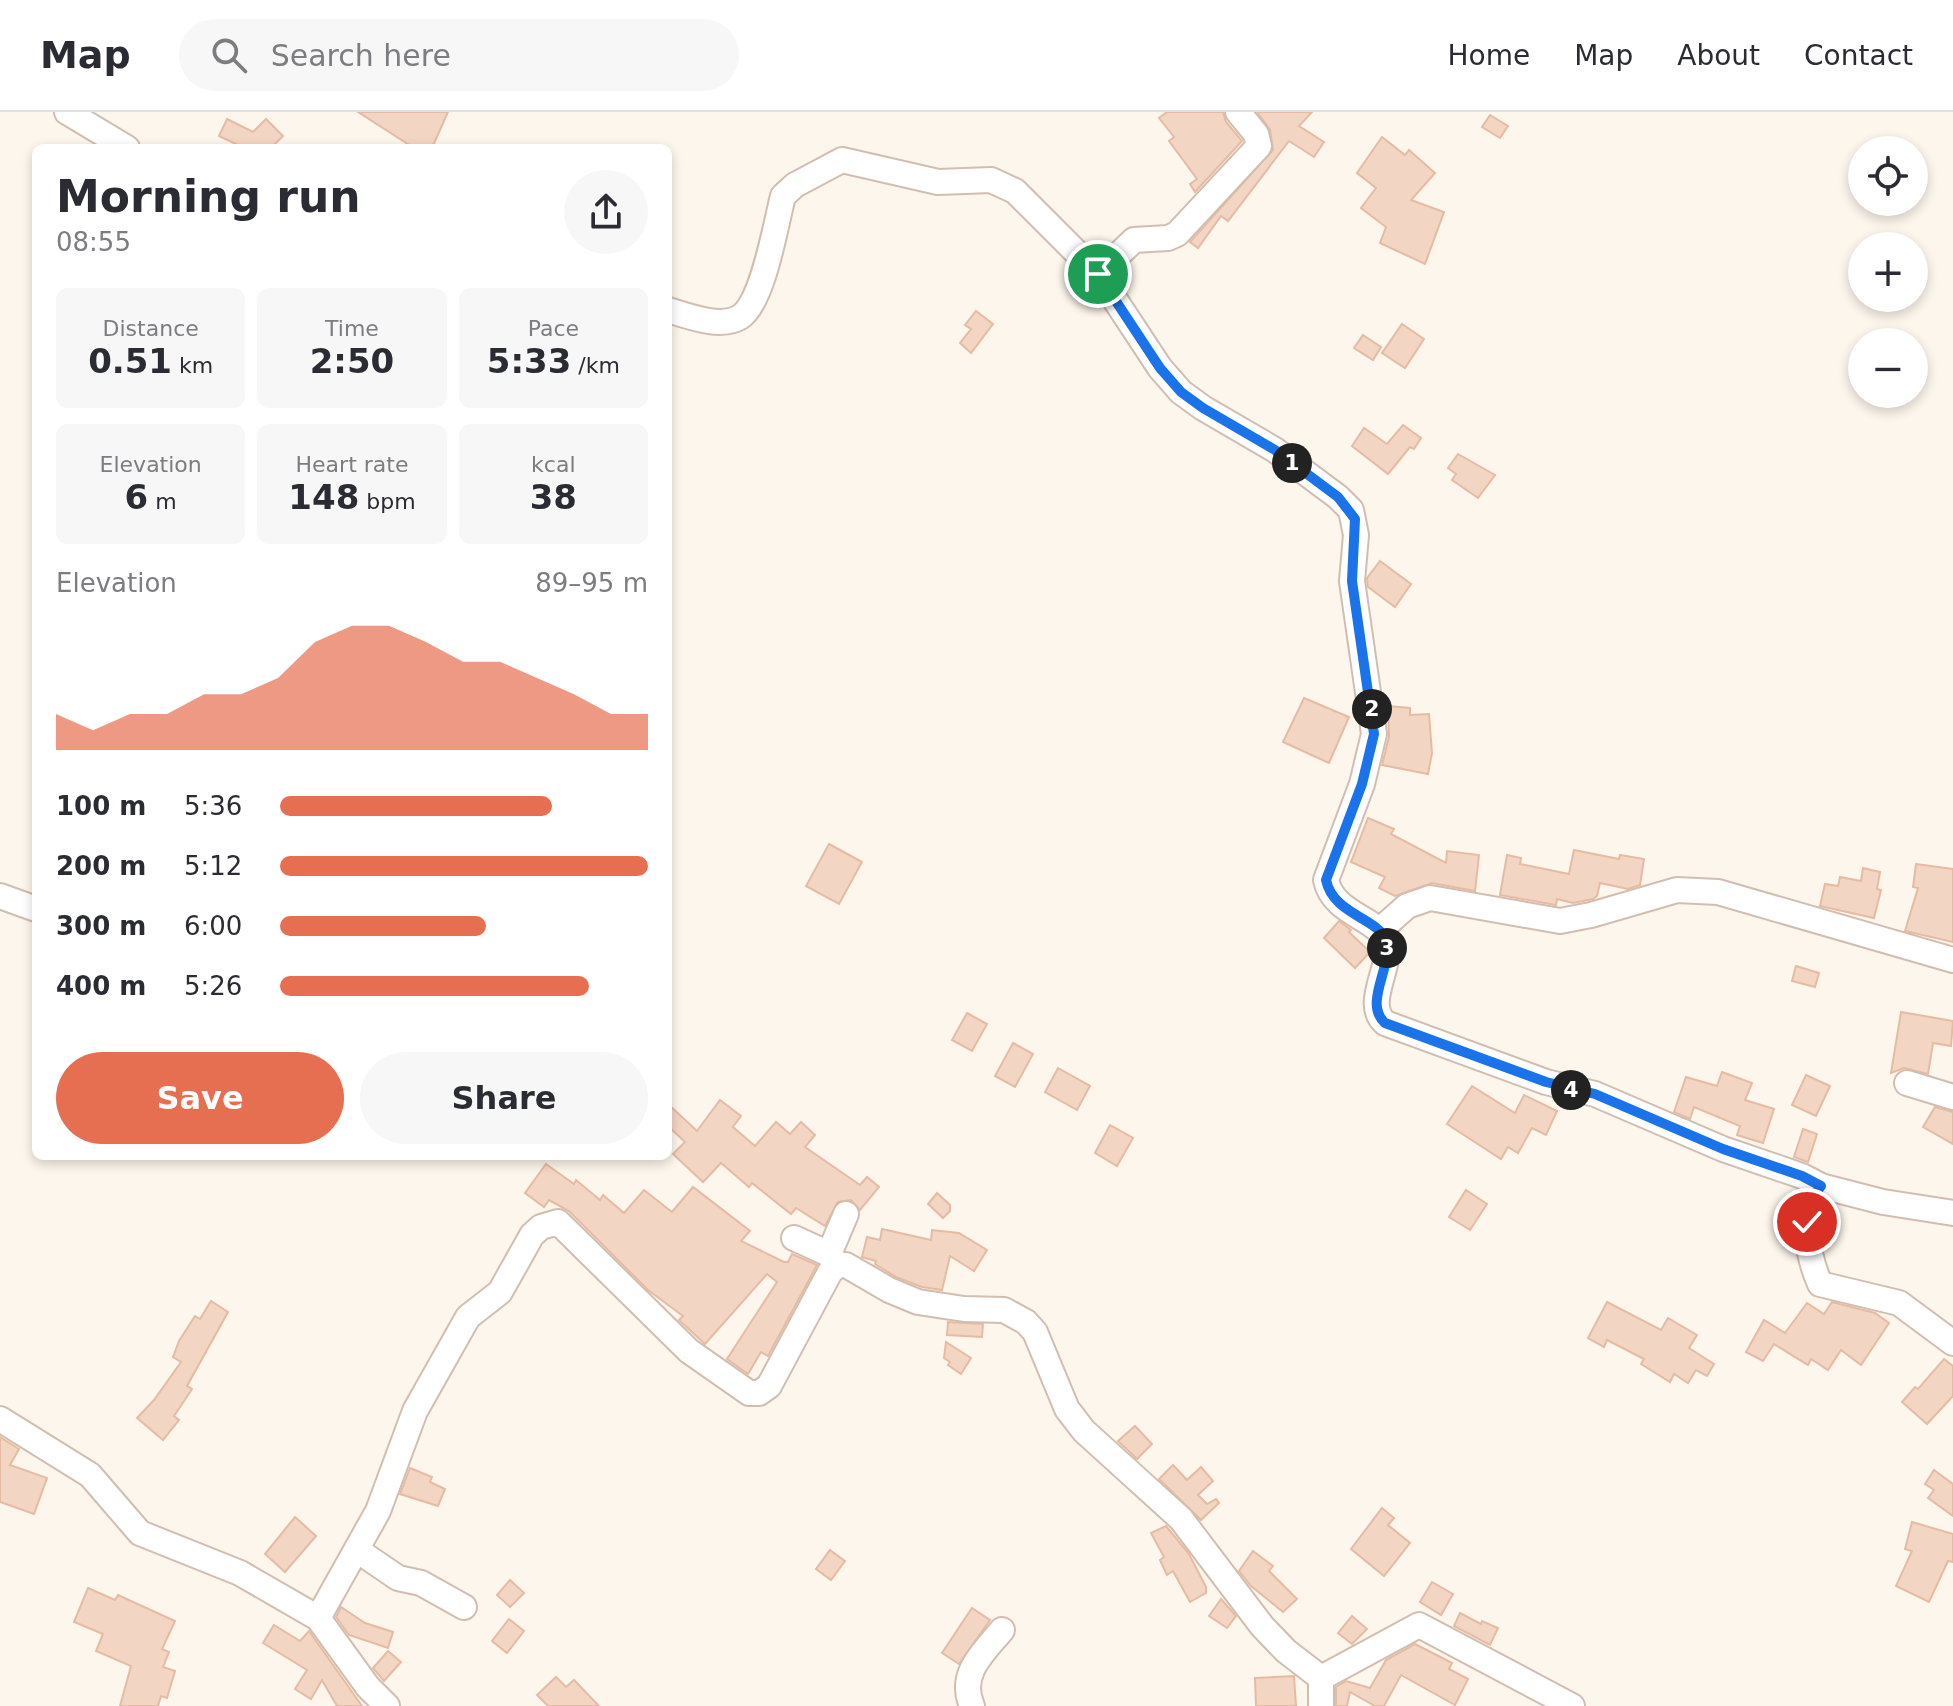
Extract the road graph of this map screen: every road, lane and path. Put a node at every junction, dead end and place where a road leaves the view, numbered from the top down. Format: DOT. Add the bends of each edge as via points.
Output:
graph roads {
  1 [pos="67,112"];
  2 [pos="1238,112"];
  3 [pos="120,144"];
  4 [pos="1098,274"];
  5 [pos="672,311"];
  6 [pos="0,896"];
  7 [pos="32,908"];
  8 [pos="1380,930"];
  9 [pos="1953,960"];
  10 [pos="1907,1083"];
  11 [pos="1953,1097"];
  12 [pos="1821,1186"];
  13 [pos="1953,1213"];
  14 [pos="846,1214"];
  15 [pos="794,1238"];
  16 [pos="834,1260"];
  17 [pos="1953,1343"];
  18 [pos="0,1419"];
  19 [pos="357,1550"];
  20 [pos="464,1607"];
  21 [pos="318,1618"];
  22 [pos="1002,1630"];
  23 [pos="1321,1678"];
  24 [pos="387,1706"];
  25 [pos="972,1706"];
  26 [pos="1321,1706"];
  27 [pos="1572,1706"];
  1 -- 3 [label="street"];
  2 -- 4 [label="street" via="1259,146 1234,176 1177,234 1134,240"];
  4 -- 5 [label="street" via="1015,191 991,180 938,182 842,160 783,196 755,299 740,317 718,322"];
  4 -- 8 [label="street" via="1181,392 1275,450 1351,510 1356,535 1352,581 1374,734 1362,784 1326,880 1334,898 1360,921"];
  6 -- 7 [label="street"];
  8 -- 9 [label="street" via="1407,906 1430,898 1560,921 1677,890 1718,892"];
  8 -- 12 [label="street" via="1387,944 1377,1009 1385,1023 1546,1082 1595,1094"];
  10 -- 11 [label="street"];
  12 -- 13 [label="street"];
  12 -- 17 [label="street" via="1812,1198 1807,1222 1811,1261 1820,1284 1899,1303"];
  14 -- 16 [label="street"];
  15 -- 16 [label="street"];
  16 -- 19 [label="street" via="769,1386 753,1394 689,1351 558,1222 541,1227 500,1292 468,1317 415,1411 378,1511"];
  16 -- 23 [label="street" via="918,1302 1004,1310 1026,1322 1067,1409 1084,1431 1181,1519 1262,1626"];
  18 -- 21 [label="street" via="90,1475 140,1533 240,1573"];
  19 -- 20 [label="street" via="398,1578 421,1583"];
  19 -- 21 [label="street"];
  21 -- 24 [label="street"];
  22 -- 25 [label="street" via="970,1669"];
  23 -- 26 [label="street"];
  23 -- 27 [label="street" via="1419,1625"];
}
